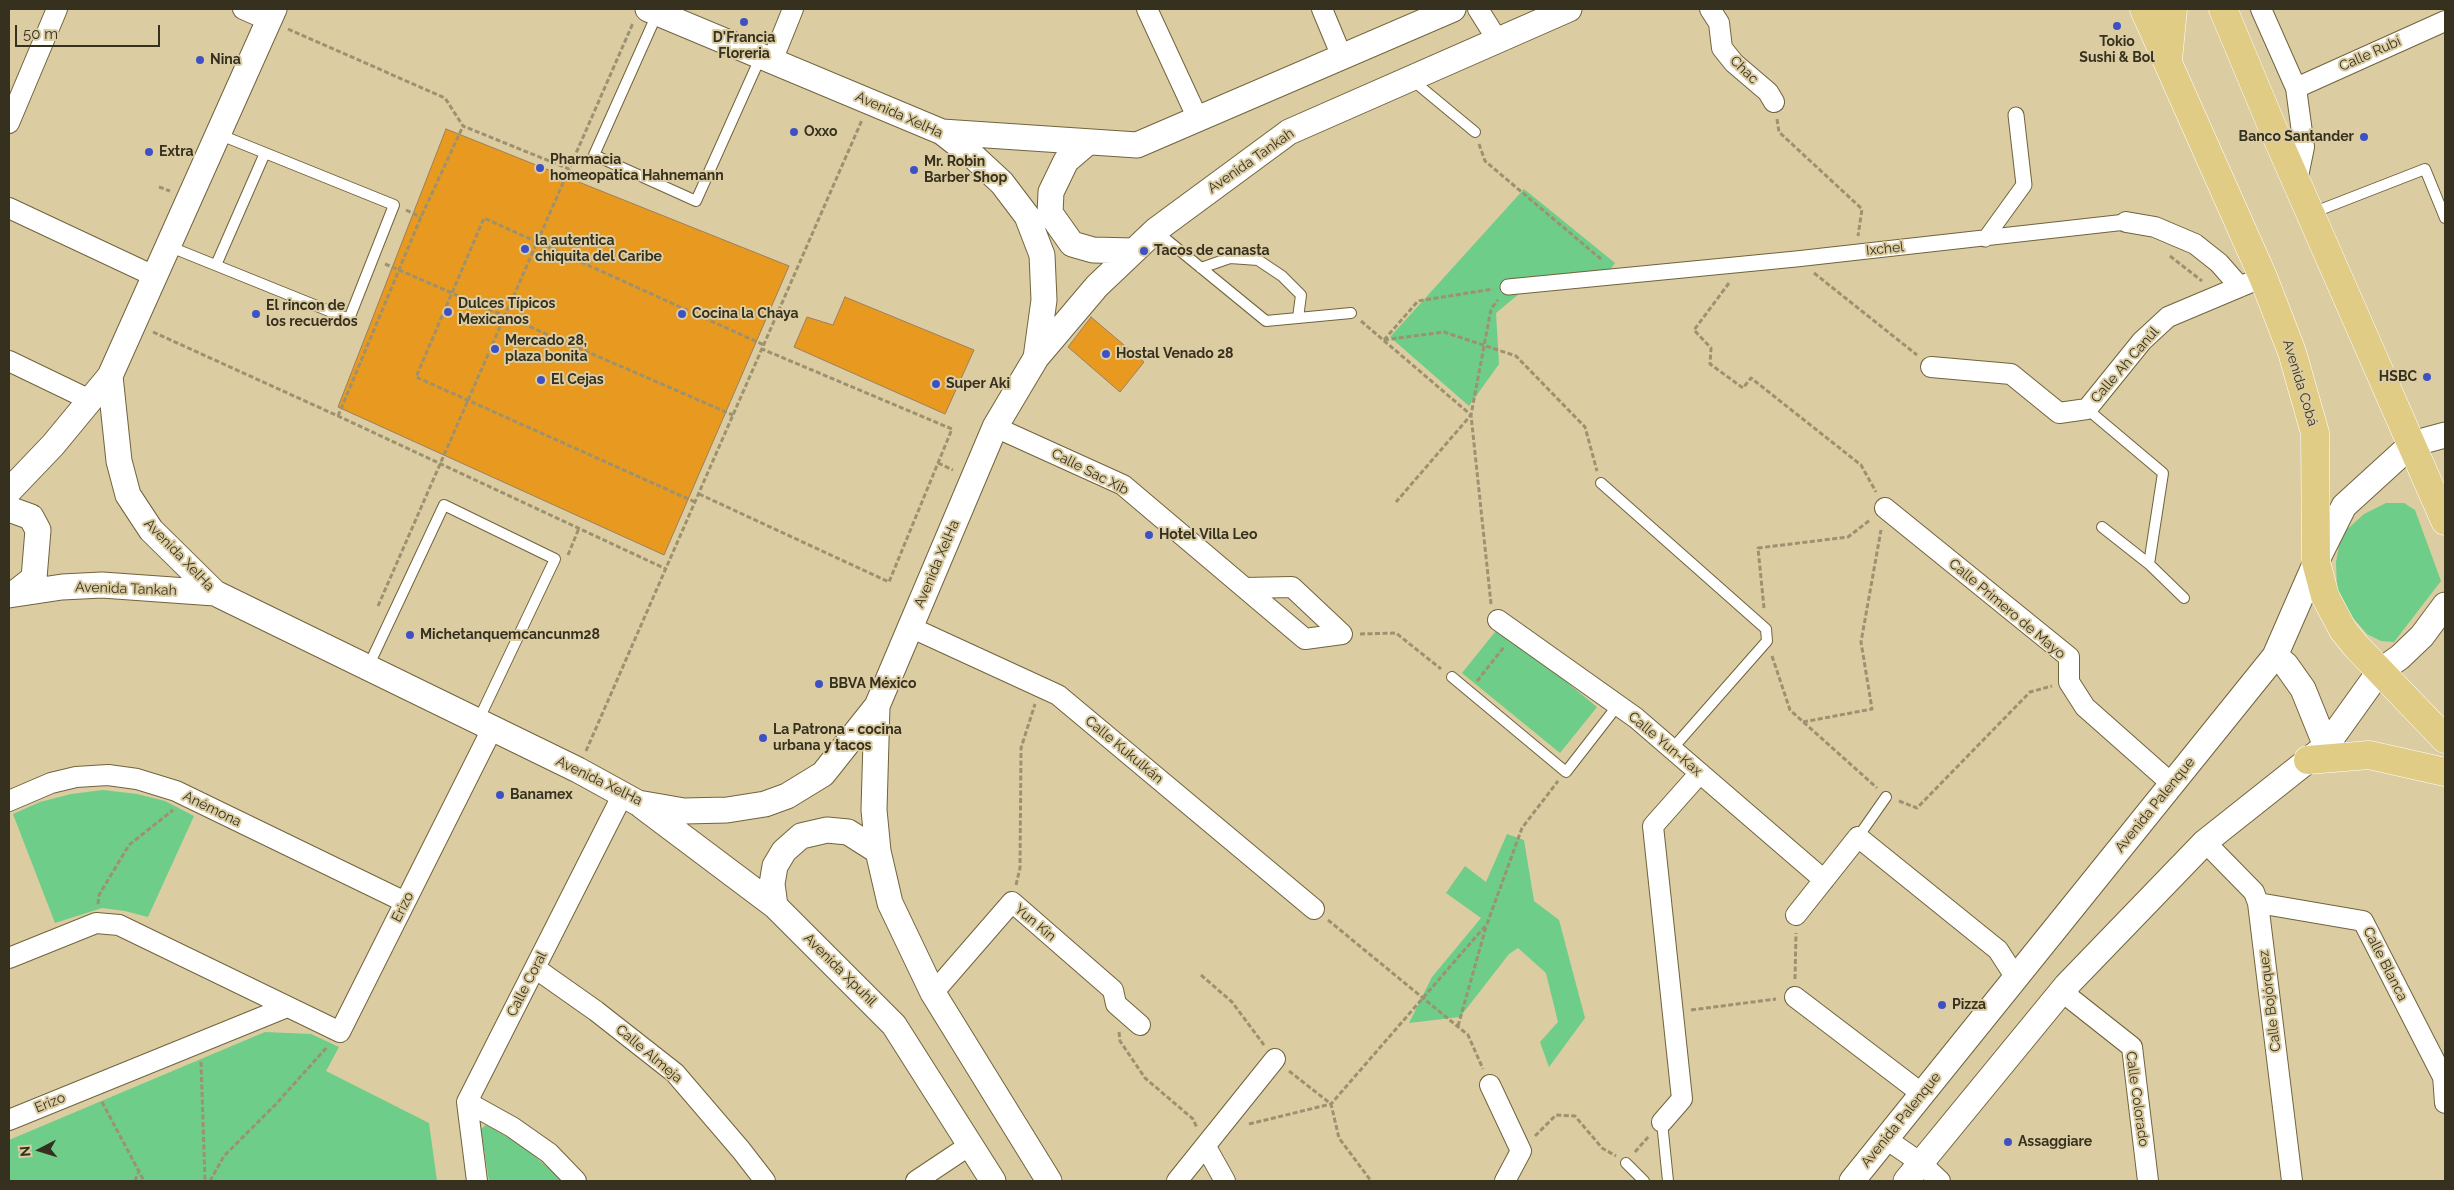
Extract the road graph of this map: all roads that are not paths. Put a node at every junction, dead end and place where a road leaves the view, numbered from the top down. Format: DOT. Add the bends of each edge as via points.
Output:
graph roads {
  1 [pos="57,9"];
  2 [pos="243,9"];
  3 [pos="793,9"];
  4 [pos="1147,9"];
  5 [pos="1322,9"];
  6 [pos="1453,9"];
  7 [pos="1478,9"];
  8 [pos="1569,9"];
  9 [pos="1710,9"];
  10 [pos="2144,9"];
  11 [pos="2173,9"];
  12 [pos="2223,9"];
  13 [pos="2261,9"];
  14 [pos="647,13"];
  15 [pos="271,14"];
  16 [pos="2445,21"];
  17 [pos="1498,40"];
  18 [pos="1342,57"];
  19 [pos="766,58"];
  20 [pos="2168,61"];
  21 [pos="1410,79"];
  22 [pos="2296,88"];
  23 [pos="1774,102"];
  24 [pos="2016,115"];
  25 [pos="1198,119"];
  26 [pos="9,123"];
  27 [pos="942,132"];
  28 [pos="1475,132"];
  29 [pos="217,134"];
  30 [pos="1087,143"];
  31 [pos="265,153"];
  32 [pos="2297,181"];
  33 [pos="9,208"];
  34 [pos="2311,214"];
  35 [pos="2445,218"];
  36 [pos="2126,222"];
  37 [pos="1156,230"];
  38 [pos="1985,239"];
  39 [pos="168,246"];
  40 [pos="1134,251"];
  41 [pos="216,265"];
  42 [pos="1202,268"];
  43 [pos="154,276"];
  44 [pos="2252,282"];
  45 [pos="1508,286"];
  46 [pos="1351,313"];
  47 [pos="1298,318"];
  48 [pos="1036,358"];
  49 [pos="9,361"];
  50 [pos="1931,367"];
  51 [pos="110,376"];
  52 [pos="90,400"];
  53 [pos="2087,409"];
  54 [pos="995,426"];
  55 [pos="2445,435"];
  56 [pos="2412,444"];
  57 [pos="1601,483"];
  58 [pos="9,491"];
  59 [pos="1885,508"];
  60 [pos="9,509"];
  61 [pos="2445,521"];
  62 [pos="2102,527"];
  63 [pos="2316,562"];
  64 [pos="2149,564"];
  65 [pos="1245,588"];
  66 [pos="215,593"];
  67 [pos="12,594"];
  68 [pos="2184,598"];
  69 [pos="2445,605"];
  70 [pos="1498,620"];
  71 [pos="910,627"];
  72 [pos="2276,656"];
  73 [pos="368,668"];
  74 [pos="2379,672"];
  75 [pos="1452,677"];
  76 [pos="1618,705"];
  77 [pos="878,706"];
  78 [pos="485,725"];
  79 [pos="2445,739"];
  80 [pos="1672,749"];
  81 [pos="2317,753"];
  82 [pos="2445,772"];
  83 [pos="1700,773"];
  84 [pos="2172,784"];
  85 [pos="1886,797"];
  86 [pos="630,798"];
  87 [pos="9,800"];
  88 [pos="1858,837"];
  89 [pos="2205,842"];
  90 [pos="878,851"];
  91 [pos="1824,880"];
  92 [pos="405,902"];
  93 [pos="2258,903"];
  94 [pos="775,906"];
  95 [pos="1314,909"];
  96 [pos="1796,915"];
  97 [pos="9,958"];
  98 [pos="535,968"];
  99 [pos="2016,978"];
  100 [pos="2066,986"];
  101 [pos="933,993"];
  102 [pos="1794,997"];
  103 [pos="287,1006"];
  104 [pos="1140,1025"];
  105 [pos="1275,1059"];
  106 [pos="2444,1078"];
  107 [pos="1490,1085"];
  108 [pos="1922,1093"];
  109 [pos="467,1102"];
  110 [pos="2445,1103"];
  111 [pos="9,1120"];
  112 [pos="1662,1122"];
  113 [pos="1886,1138"];
  114 [pos="970,1144"];
  115 [pos="1206,1148"];
  116 [pos="1626,1162"];
  117 [pos="1913,1172"];
  118 [pos="477,1181"];
  119 [pos="576,1181"];
  120 [pos="765,1181"];
  121 [pos="916,1181"];
  122 [pos="993,1181"];
  123 [pos="1049,1181"];
  124 [pos="1177,1181"];
  125 [pos="1225,1181"];
  126 [pos="1505,1181"];
  127 [pos="1644,1181"];
  128 [pos="1668,1181"];
  129 [pos="1852,1181"];
  130 [pos="1940,1181"];
  131 [pos="2148,1181"];
  132 [pos="2292,1181"];
  1 -- 26 [label="street"];
  2 -- 15 [label="street"];
  3 -- 19 [label="street"];
  4 -- 25 [label="street"];
  5 -- 18 [label="street"];
  6 -- 18 [label="street"];
  7 -- 17 [label="street"];
  8 -- 17 [label="street, Avenida Tankah"];
  9 -- 23 [label="street, Chac" via="1719,23 1722,48 1734,63 1768,92"];
  10 -- 20 [label="main road, Avenida Cobá"];
  11 -- 20 [label="main road"];
  12 -- 32 [label="main road"];
  13 -- 22 [label="street"];
  14 -- 19 [label="street, Avenida XelHa"];
  14 -- 19 [label="lane" via="594,155 696,201"];
  15 -- 29 [label="street, Avenida XelHa"];
  16 -- 22 [label="street, Calle Rubí"];
  17 -- 21 [label="street, Avenida Tankah"];
  18 -- 25 [label="street"];
  19 -- 27 [label="street, Avenida XelHa"];
  20 -- 44 [label="main road, Avenida Cobá"];
  21 -- 28 [label="lane"];
  21 -- 37 [label="street, Avenida Tankah" via="1289,132"];
  22 -- 32 [label="street" via="2304,147"];
  24 -- 38 [label="street" via="2024,185"];
  25 -- 30 [label="street" via="1137,146"];
  27 -- 30 [label="street"];
  27 -- 48 [label="street, Avenida XelHa" via="1002,183 1027,216 1042,255 1044,300"];
  29 -- 31 [label="lane"];
  29 -- 39 [label="street, Avenida XelHa"];
  30 -- 40 [label="street" via="1066,161 1051,192 1050,213 1072,244 1093,250"];
  31 -- 41 [label="lane"];
  31 -- 41 [label="lane" via="394,205 349,319"];
  32 -- 34 [label="main road"];
  33 -- 43 [label="street"];
  34 -- 35 [label="lane" via="2425,169"];
  34 -- 56 [label="main road"];
  36 -- 38 [label="street, Ixchel"];
  36 -- 44 [label="street, Ixchel" via="2155,227 2195,244"];
  37 -- 40 [label="street, Avenida Tankah"];
  37 -- 42 [label="lane"];
  38 -- 45 [label="street, Ixchel"];
  39 -- 41 [label="lane"];
  39 -- 43 [label="street, Avenida XelHa"];
  40 -- 48 [label="street, Avenida Tankah" via="1069,316"];
  42 -- 47 [label="lane" via="1266,321"];
  42 -- 47 [label="lane" via="1230,258 1258,260 1282,276 1301,295"];
  43 -- 51 [label="street, Avenida XelHa"];
  44 -- 53 [label="street, Calle Ah Canúl" via="2168,317 2142,341"];
  44 -- 63 [label="main road, Avenida Cobá" via="2292,352 2315,433"];
  46 -- 47 [label="lane"];
  48 -- 54 [label="street, Avenida XelHa"];
  49 -- 52 [label="street"];
  50 -- 53 [label="street, Calle Ah Canúl" via="2011,374 2059,413"];
  51 -- 52 [label="street"];
  51 -- 66 [label="street, Avenida XelHa" via="118,461 128,495 151,530"];
  52 -- 58 [label="street"];
  53 -- 64 [label="lane" via="2163,473"];
  54 -- 65 [label="street, Calle Sac Xib" via="1123,485"];
  54 -- 71 [label="street, Avenida XelHa"];
  55 -- 56 [label="street, Avenida Palenque"];
  56 -- 61 [label="main road"];
  56 -- 63 [label="street, Avenida Palenque" via="2344,506"];
  57 -- 80 [label="lane" via="1766,629 1767,641"];
  59 -- 84 [label="street, Calle Primero de Mayo" via="2069,657 2069,682 2085,707"];
  60 -- 67 [label="street" via="31,517 38,530 34,578"];
  62 -- 64 [label="lane"];
  63 -- 72 [label="street, Avenida Palenque"];
  63 -- 74 [label="main road, Avenida Cobá" via="2325,596 2343,630"];
  64 -- 68 [label="lane"];
  65 -- 65 [label="street, Calle Sac Xib" via="1305,639 1342,634 1292,588"];
  66 -- 67 [label="street, Avenida Tankah" via="102,585"];
  66 -- 73 [label="street, Avenida XelHa"];
  69 -- 74 [label="street" via="2422,636"];
  70 -- 76 [label="street, Calle Yun-Kax"];
  71 -- 77 [label="street, Avenida XelHa"];
  71 -- 95 [label="street, Calle Kukulkán" via="1058,695"];
  72 -- 81 [label="street" via="2303,689"];
  72 -- 84 [label="street, Avenida Palenque"];
  73 -- 78 [label="street, Avenida XelHa"];
  73 -- 78 [label="lane" via="444,505 555,559"];
  74 -- 79 [label="main road, Avenida Cobá"];
  74 -- 81 [label="street"];
  75 -- 76 [label="lane" via="1566,772"];
  76 -- 80 [label="street, Calle Yun-Kax"];
  77 -- 86 [label="street, Avenida XelHa" via="823,774 787,796 765,804 727,810 684,811"];
  77 -- 90 [label="street" via="874,810"];
  78 -- 86 [label="street, Avenida XelHa"];
  78 -- 92 [label="street, Erizo"];
  80 -- 83 [label="street, Calle Yun-Kax"];
  81 -- 82 [label="main road" via="2369,755"];
  81 -- 89 [label="street"];
  83 -- 91 [label="street, Calle Yun-Kax"];
  83 -- 112 [label="street" via="1653,826 1682,1099"];
  84 -- 99 [label="street, Avenida Palenque"];
  85 -- 88 [label="lane"];
  86 -- 94 [label="street, Avenida Xpuhil"];
  86 -- 98 [label="street, Calle Coral"];
  87 -- 92 [label="street, Anémona" via="76,777 108,775 137,779 189,798"];
  88 -- 91 [label="street"];
  88 -- 99 [label="street" via="1998,950"];
  89 -- 93 [label="street, Calle Bojórquez" via="2254,892"];
  89 -- 100 [label="street"];
  90 -- 94 [label="street" via="848,832 827,830 801,836 784,851 775,866 772,884"];
  90 -- 101 [label="street" via="890,903"];
  91 -- 96 [label="street"];
  92 -- 103 [label="street, Erizo" via="340,1032"];
  93 -- 106 [label="street, Calle Blanca" via="2363,920"];
  93 -- 132 [label="street, Calle Bojórquez"];
  94 -- 114 [label="street, Avenida Xpuhil" via="894,1025"];
  97 -- 103 [label="street" via="96,923 119,925"];
  98 -- 109 [label="street, Calle Coral"];
  98 -- 120 [label="street, Calle Almeja" via="676,1073"];
  99 -- 108 [label="street, Avenida Palenque"];
  100 -- 117 [label="street"];
  100 -- 131 [label="street, Calle Colorado" via="2070,998 2132,1047"];
  101 -- 104 [label="street, Yun Kin" via="1012,902 1112,990 1116,1004"];
  101 -- 123 [label="street"];
  102 -- 108 [label="street"];
  103 -- 111 [label="street, Erizo"];
  105 -- 115 [label="street"];
  106 -- 110 [label="street, Calle Blanca"];
  107 -- 126 [label="street" via="1520,1151"];
  108 -- 113 [label="street, Avenida Palenque"];
  109 -- 118 [label="street"];
  109 -- 119 [label="street" via="512,1127 550,1154"];
  112 -- 128 [label="lane"];
  113 -- 117 [label="street"];
  113 -- 129 [label="street, Avenida Palenque"];
  114 -- 121 [label="street"];
  114 -- 122 [label="street, Avenida Xpuhil"];
  115 -- 124 [label="street"];
  115 -- 125 [label="street"];
  116 -- 127 [label="lane"];
  117 -- 130 [label="street"];
}
